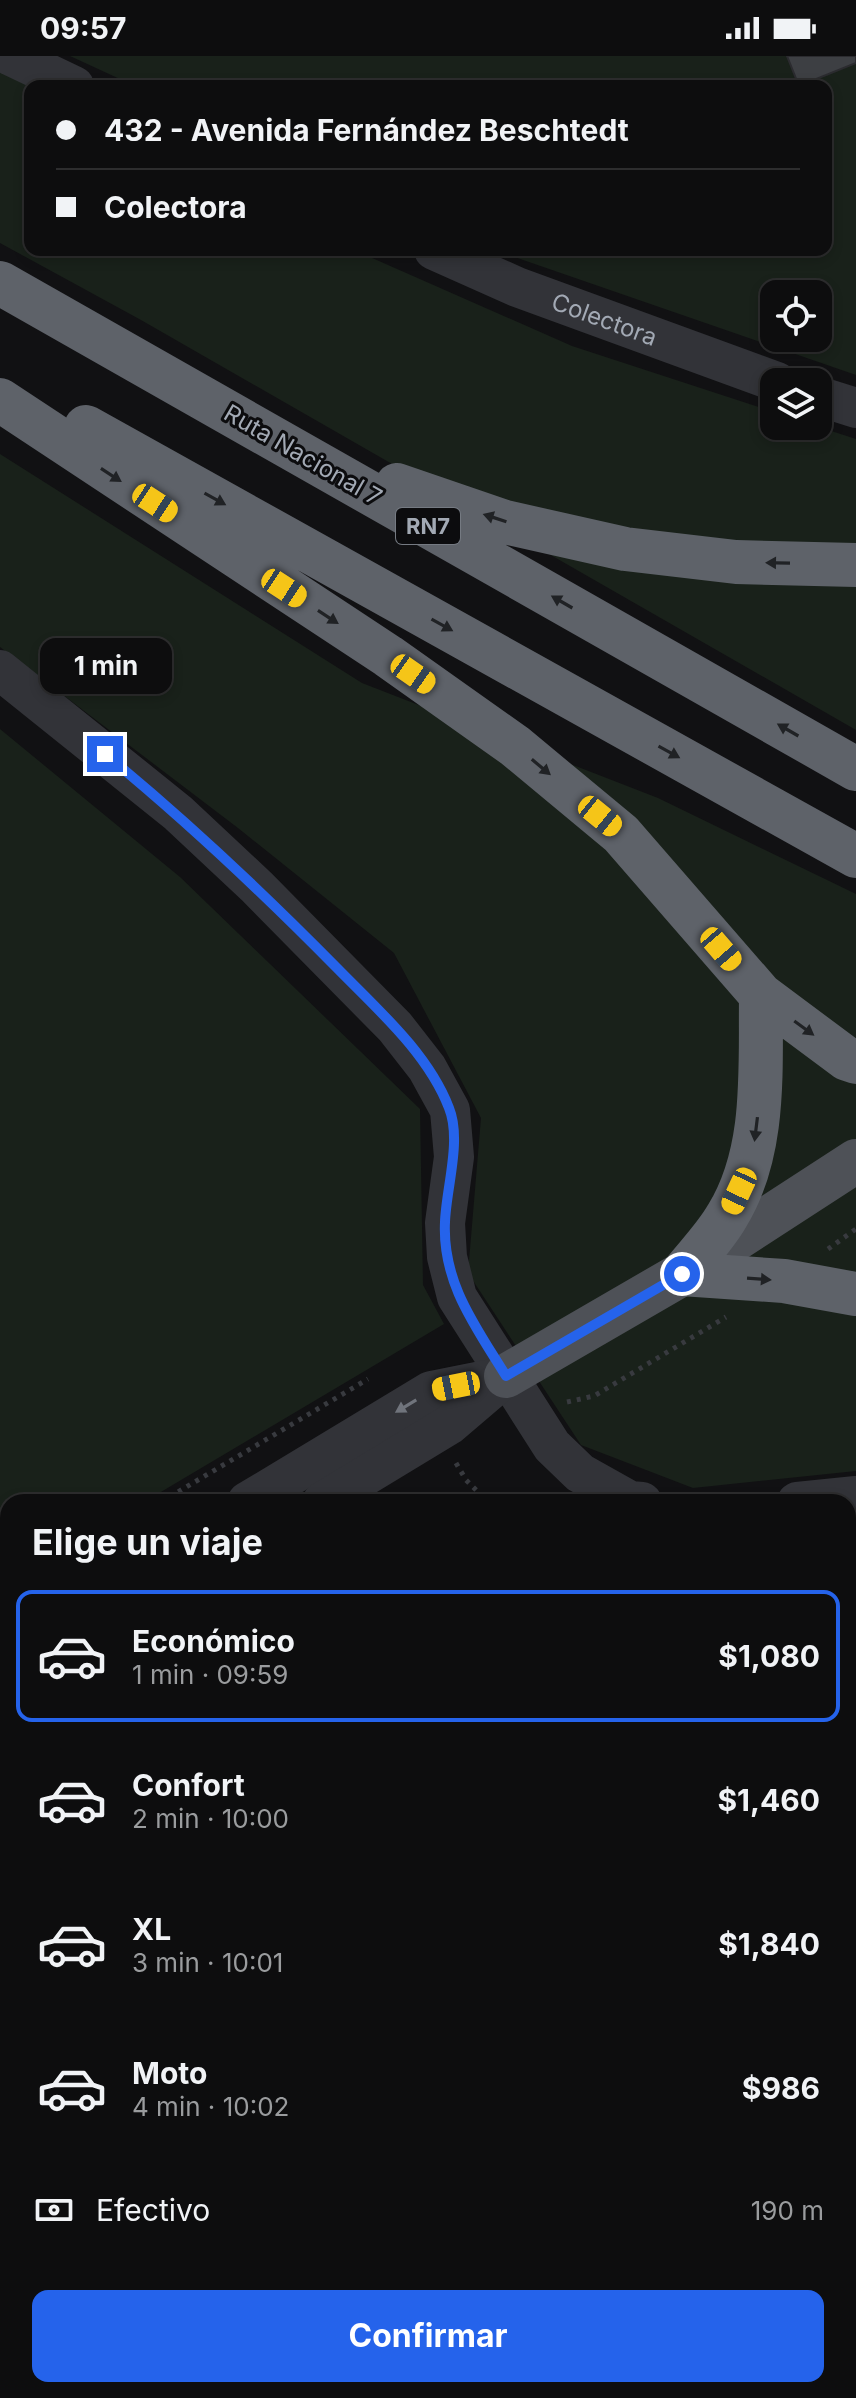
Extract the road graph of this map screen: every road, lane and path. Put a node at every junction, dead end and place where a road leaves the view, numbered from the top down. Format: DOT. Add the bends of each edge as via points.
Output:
graph roads {
  1 [pos="11,56"];
  2 [pos="61,80"];
  3 [pos="447,256"];
  4 [pos="0,280"];
  5 [pos="760,376"];
  6 [pos="0,379"];
  7 [pos="0,400"];
  8 [pos="832,400"];
  9 [pos="856,408"];
  10 [pos="856,565"];
  11 [pos="0,670"];
  12 [pos="856,769"];
  13 [pos="856,856"];
  14 [pos="761,995"];
  15 [pos="856,1062"];
  16 [pos="856,1161"];
  17 [pos="856,1229"];
  18 [pos="682,1274"];
  19 [pos="784,1281"];
  20 [pos="856,1294"];
  21 [pos="729,1316"];
  22 [pos="368,1379"];
  23 [pos="518,1394"];
  24 [pos="449,1425"];
  25 [pos="174,1494"];
  26 [pos="260,1494"];
  27 [pos="335,1494"];
  28 [pos="480,1494"];
  29 [pos="618,1494"];
  1 -- 2 [label="street"];
  3 -- 5 [label="street, Colectora" via="517,287"];
  10 -- 4 [label="highway, one-way" via="736,562 625,549 505,522 404,488 141,341"];
  12 -- 4 [label="highway, Ruta Nacional 7 / RN7, one-way"];
  6 -- 13 [label="highway, one-way"];
  7 -- 14 [label="highway, one-way" via="515,746 621,834"];
  8 -- 9 [label="street"];
  11 -- 23 [label="street" via="178,813 395,1027 427,1068 450,1110 454,1157 445,1223 457,1297"];
  14 -- 15 [label="highway, one-way"];
  14 -- 18 [label="highway, one-way" via="759,1103 751,1166 727,1217"];
  16 -- 18 [label="main road"];
  17 -- 19 [label="path"];
  18 -- 19 [label="highway, one-way"];
  18 -- 23 [label="main road"];
  19 -- 20 [label="highway"];
  21 -- 23 [label="path" via="594,1396"];
  22 -- 25 [label="path"];
  23 -- 24 [label="street"];
  23 -- 26 [label="street, one-way" via="431,1391"];
  23 -- 29 [label="street" via="552,1446 580,1473"];
  24 -- 27 [label="street"];
  24 -- 28 [label="path" via="453,1458"];
}
